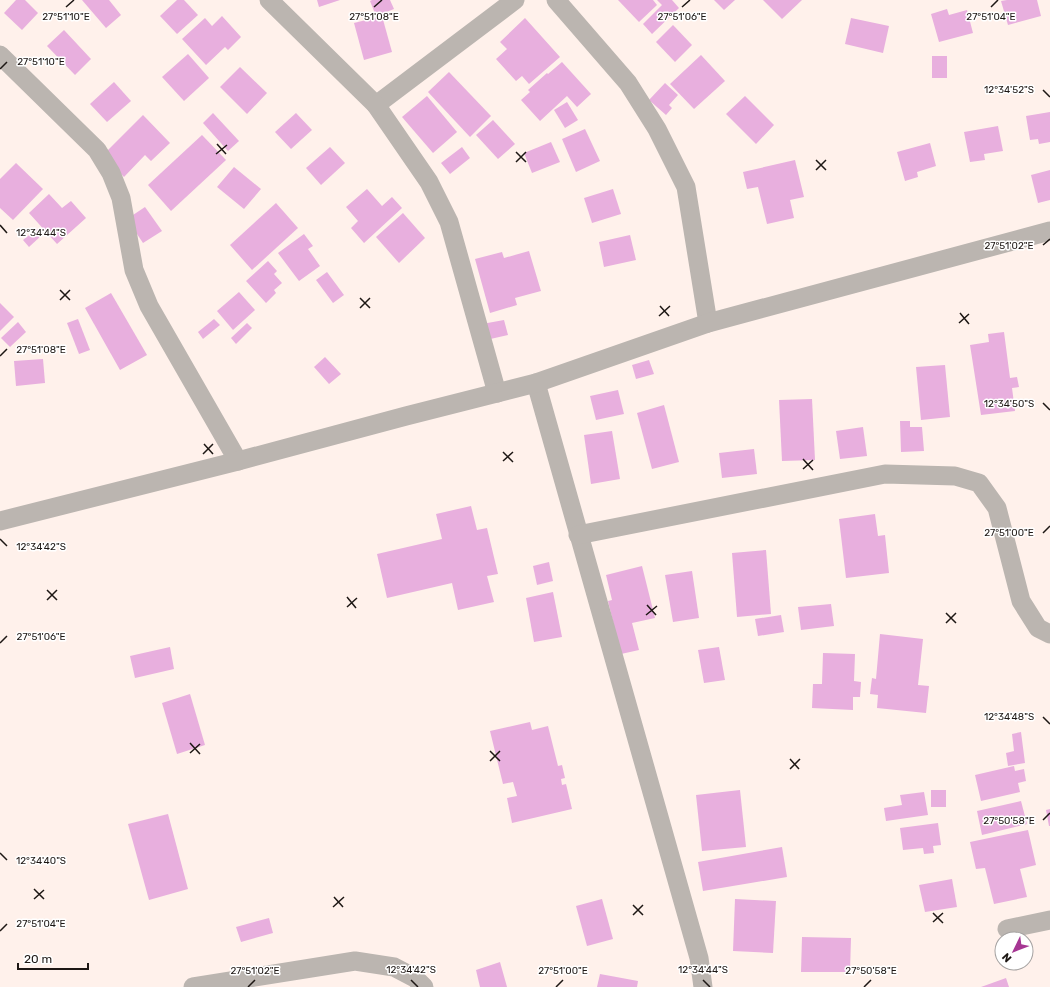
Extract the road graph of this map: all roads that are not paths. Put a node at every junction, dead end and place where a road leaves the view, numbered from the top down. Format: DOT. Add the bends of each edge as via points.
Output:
graph roads {
  1 [pos="269,0"];
  2 [pos="515,0"];
  3 [pos="556,0"];
  4 [pos="0,55"];
  5 [pos="376,105"];
  6 [pos="1050,231"];
  7 [pos="708,323"];
  8 [pos="536,382"];
  9 [pos="496,393"];
  10 [pos="238,461"];
  11 [pos="0,521"];
  12 [pos="578,535"];
  13 [pos="1050,634"];
  14 [pos="1050,920"];
  15 [pos="1007,929"];
  16 [pos="193,987"];
  17 [pos="424,987"];
  18 [pos="703,987"];
  1 -- 5 [label="street"];
  2 -- 5 [label="street"];
  3 -- 7 [label="street" via="628,83 657,129 686,187"];
  4 -- 10 [label="street" via="97,150 111,173 121,198 134,270 149,306"];
  5 -- 9 [label="street" via="429,182 449,222"];
  6 -- 7 [label="street"];
  7 -- 8 [label="street"];
  8 -- 9 [label="street"];
  8 -- 12 [label="street"];
  9 -- 10 [label="street"];
  10 -- 11 [label="street"];
  12 -- 13 [label="street" via="884,474 956,476 979,483 997,508 1021,601 1038,628"];
  12 -- 18 [label="street" via="699,958"];
  14 -- 15 [label="street"];
  16 -- 17 [label="street" via="355,961 394,967 415,978"];
}
